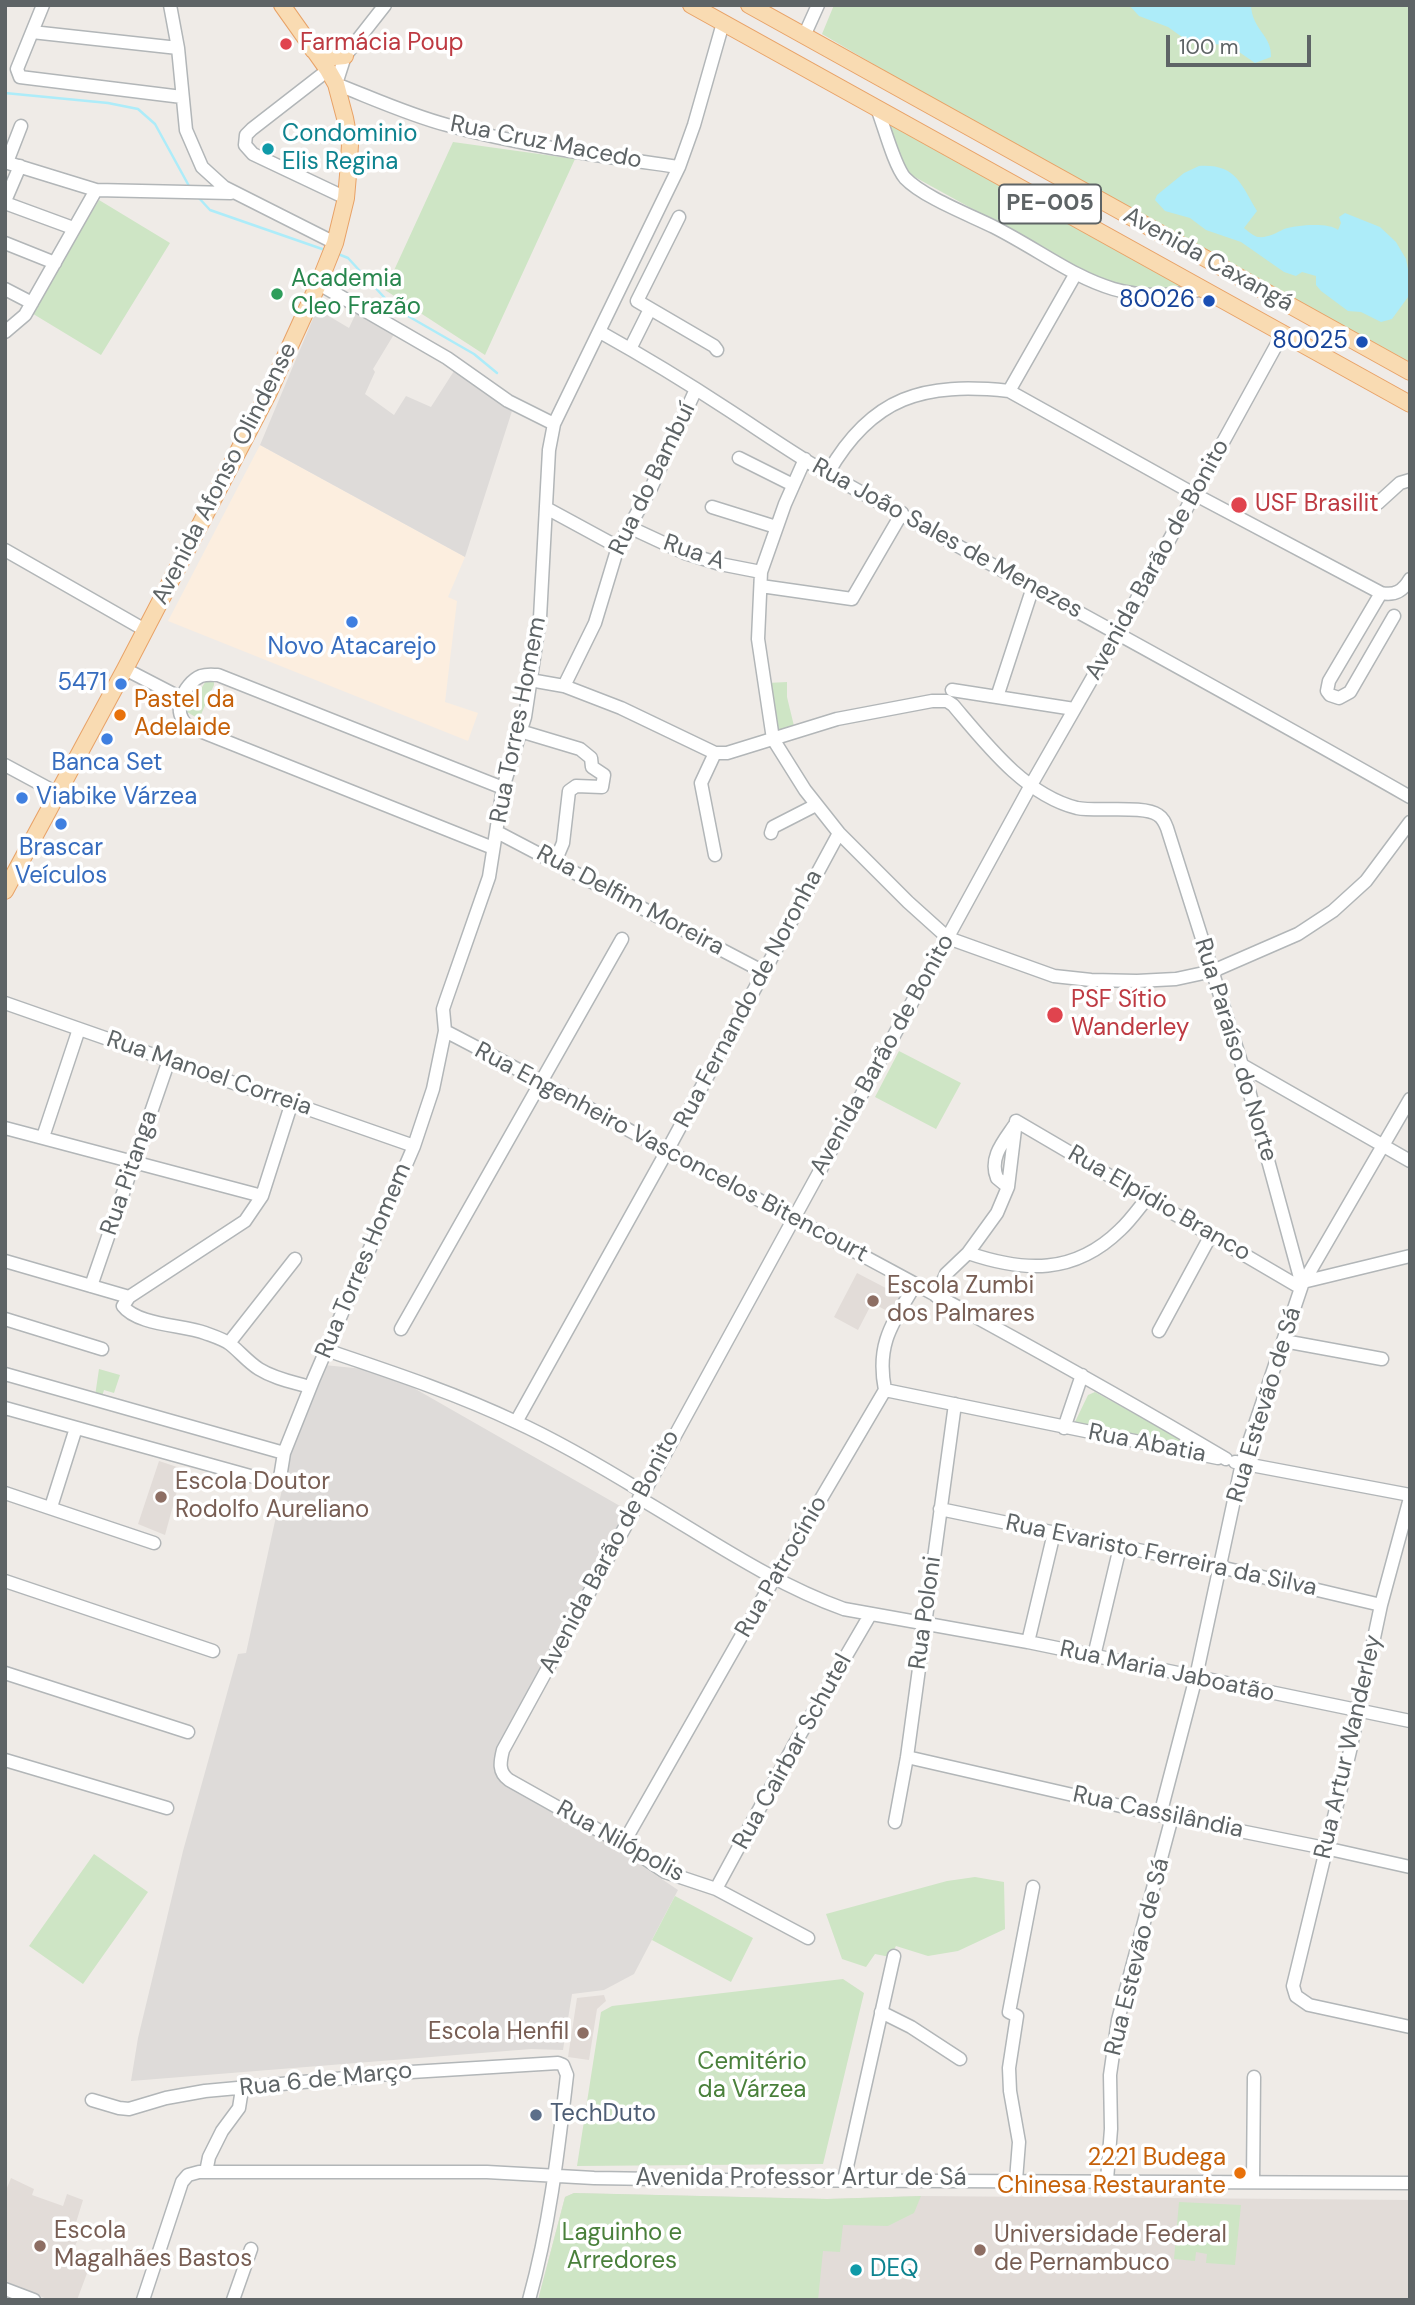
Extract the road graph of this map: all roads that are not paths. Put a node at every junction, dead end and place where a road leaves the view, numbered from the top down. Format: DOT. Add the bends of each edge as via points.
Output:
graph roads {
  1 [pos="43,5"];
  2 [pos="170,5"];
  3 [pos="282,5"];
  4 [pos="385,5"];
  5 [pos="691,5"];
  6 [pos="749,5"];
  7 [pos="818,5"];
  8 [pos="723,23"];
  9 [pos="32,32"];
  10 [pos="804,36"];
  11 [pos="178,48"];
  12 [pos="313,50"];
  13 [pos="345,56"];
  14 [pos="332,77"];
  15 [pos="182,97"];
  16 [pos="877,108"];
  17 [pos="21,126"];
  18 [pos="6,162"];
  19 [pos="20,166"];
  20 [pos="679,167"];
  21 [pos="96,190"];
  22 [pos="233,193"];
  23 [pos="346,198"];
  24 [pos="5,202"];
  25 [pos="679,218"];
  26 [pos="72,228"];
  27 [pos="5,243"];
  28 [pos="332,249"];
  29 [pos="55,264"];
  30 [pos="1075,275"];
  31 [pos="319,284"];
  32 [pos="5,289"];
  33 [pos="1204,289"];
  34 [pos="32,303"];
  35 [pos="650,309"];
  36 [pos="5,332"];
  37 [pos="600,332"];
  38 [pos="1283,333"];
  39 [pos="630,349"];
  40 [pos="717,350"];
  41 [pos="1410,372"];
  42 [pos="696,389"];
  43 [pos="1009,391"];
  44 [pos="1410,404"];
  45 [pos="554,424"];
  46 [pos="739,458"];
  47 [pos="805,459"];
  48 [pos="828,473"];
  49 [pos="1410,480"];
  50 [pos="793,485"];
  51 [pos="1194,494"];
  52 [pos="1378,503"];
  53 [pos="712,507"];
  54 [pos="548,509"];
  55 [pos="902,513"];
  56 [pos="629,527"];
  57 [pos="776,527"];
  58 [pos="618,547"];
  59 [pos="5,550"];
  60 [pos="761,572"];
  61 [pos="1410,579"];
  62 [pos="761,586"];
  63 [pos="1033,587"];
  64 [pos="1381,593"];
  65 [pos="1394,616"];
  66 [pos="145,630"];
  67 [pos="1117,635"];
  68 [pos="125,669"];
  69 [pos="530,680"];
  70 [pos="564,686"];
  71 [pos="951,697"];
  72 [pos="997,697"];
  73 [pos="181,698"];
  74 [pos="1074,709"];
  75 [pos="520,731"];
  76 [pos="773,739"];
  77 [pos="715,753"];
  78 [pos="5,765"];
  79 [pos="1031,785"];
  80 [pos="503,788"];
  81 [pos="57,793"];
  82 [pos="1410,797"];
  83 [pos="816,805"];
  84 [pos="1410,822"];
  85 [pos="497,832"];
  86 [pos="771,833"];
  87 [pos="839,833"];
  88 [pos="493,848"];
  89 [pos="715,855"];
  90 [pos="555,862"];
  91 [pos="5,891"];
  92 [pos="948,938"];
  93 [pos="622,939"];
  94 [pos="762,971"];
  95 [pos="1213,971"];
  96 [pos="5,1003"];
  97 [pos="79,1029"];
  98 [pos="445,1031"];
  99 [pos="169,1060"];
  100 [pos="1242,1065"];
  101 [pos="543,1081"];
  102 [pos="1410,1099"];
  103 [pos="292,1102"];
  104 [pos="1015,1123"];
  105 [pos="5,1128"];
  106 [pos="43,1137"];
  107 [pos="1383,1145"];
  108 [pos="414,1146"];
  109 [pos="667,1151"];
  110 [pos="1410,1161"];
  111 [pos="135,1162"];
  112 [pos="1008,1186"];
  113 [pos="262,1196"];
  114 [pos="1148,1197"];
  115 [pos="794,1217"];
  116 [pos="1211,1235"];
  117 [pos="968,1253"];
  118 [pos="1410,1256"];
  119 [pos="295,1259"];
  120 [pos="5,1261"];
  121 [pos="915,1285"];
  122 [pos="1302,1285"];
  123 [pos="91,1286"];
  124 [pos="936,1296"];
  125 [pos="129,1297"];
  126 [pos="5,1319"];
  127 [pos="401,1329"];
  128 [pos="1159,1331"];
  129 [pos="1284,1341"];
  130 [pos="229,1343"];
  131 [pos="102,1349"];
  132 [pos="326,1350"];
  133 [pos="1381,1359"];
  134 [pos="5,1374"];
  135 [pos="1082,1375"];
  136 [pos="312,1382"];
  137 [pos="885,1390"];
  138 [pos="955,1404"];
  139 [pos="5,1408"];
  140 [pos="516,1422"];
  141 [pos="76,1428"];
  142 [pos="1064,1428"];
  143 [pos="284,1453"];
  144 [pos="1226,1459"];
  145 [pos="1242,1463"];
  146 [pos="5,1493"];
  147 [pos="641,1495"];
  148 [pos="1410,1496"];
  149 [pos="51,1507"];
  150 [pos="940,1508"];
  151 [pos="1054,1533"];
  152 [pos="154,1544"];
  153 [pos="1120,1547"];
  154 [pos="1220,1567"];
  155 [pos="775,1577"];
  156 [pos="5,1581"];
  157 [pos="1381,1605"];
  158 [pos="870,1615"];
  159 [pos="924,1622"];
  160 [pos="1028,1642"];
  161 [pos="213,1651"];
  162 [pos="1094,1656"];
  163 [pos="5,1673"];
  164 [pos="1196,1677"];
  165 [pos="1357,1712"];
  166 [pos="1410,1721"];
  167 [pos="188,1732"];
  168 [pos="907,1756"];
  169 [pos="5,1760"];
  170 [pos="509,1780"];
  171 [pos="167,1808"];
  172 [pos="1166,1816"];
  173 [pos="895,1822"];
  174 [pos="623,1844"];
  175 [pos="1325,1848"];
  176 [pos="1410,1867"];
  177 [pos="1033,1887"];
  178 [pos="716,1889"];
  179 [pos="808,1938"];
  180 [pos="894,1956"];
  181 [pos="881,2012"];
  182 [pos="1410,2027"];
  183 [pos="960,2059"];
  184 [pos="1254,2077"];
  185 [pos="242,2089"];
  186 [pos="92,2100"];
  187 [pos="206,2172"];
  188 [pos="556,2176"];
  189 [pos="844,2180"];
  190 [pos="1016,2180"];
  191 [pos="1107,2180"];
  192 [pos="1253,2182"];
  193 [pos="1410,2182"];
  194 [pos="251,2249"];
  195 [pos="5,2289"];
  196 [pos="34,2300"];
  197 [pos="143,2300"];
  198 [pos="233,2300"];
  199 [pos="529,2300"];
  1 -- 9 [label="street"];
  2 -- 11 [label="street"];
  3 -- 12 [label="main road, Avenida Afonso Olindense"];
  4 -- 13 [label="street"];
  5 -- 8 [label="main road, Avenida Caxangá / PE-005"];
  6 -- 10 [label="main road, Avenida Caxangá / PE-005"];
  7 -- 10 [label="street"];
  8 -- 16 [label="main road, Avenida Caxangá / PE-005"];
  8 -- 20 [label="street, Rua Torres Homem"];
  9 -- 11 [label="street"];
  9 -- 15 [label="street" via="17,69 23,78"];
  10 -- 41 [label="main road, Avenida Caxangá / PE-005"];
  11 -- 15 [label="street"];
  12 -- 13 [label="main road"];
  12 -- 14 [label="main road, Avenida Afonso Olindense"];
  13 -- 14 [label="street"];
  14 -- 20 [label="street, Rua Cruz Macedo" via="443,125 585,154"];
  14 -- 23 [label="main road, Avenida Afonso Olindense" via="350,145"];
  14 -- 23 [label="street" via="252,129 245,145 253,154"];
  15 -- 22 [label="street" via="186,131 202,167"];
  16 -- 30 [label="street, Avenida Caxangá" via="904,177"];
  16 -- 33 [label="main road, Avenida Caxangá / PE-005"];
  17 -- 18 [label="street"];
  18 -- 19 [label="street"];
  19 -- 21 [label="street"];
  19 -- 24 [label="street"];
  20 -- 37 [label="street, Rua Torres Homem"];
  21 -- 22 [label="street"];
  21 -- 26 [label="street"];
  22 -- 28 [label="street"];
  23 -- 28 [label="main road, Avenida Afonso Olindense"];
  24 -- 26 [label="street"];
  25 -- 35 [label="street" via="637,301"];
  26 -- 29 [label="street"];
  27 -- 29 [label="street"];
  28 -- 31 [label="main road, Avenida Afonso Olindense"];
  29 -- 34 [label="street"];
  30 -- 33 [label="street, Avenida Caxangá" via="1134,293 1185,294"];
  30 -- 43 [label="street"];
  31 -- 45 [label="street" via="447,358 508,401"];
  31 -- 66 [label="main road, Avenida Afonso Olindense" via="269,392"];
  32 -- 34 [label="street"];
  33 -- 38 [label="main road, Avenida Caxangá / PE-005"];
  34 -- 36 [label="street"];
  35 -- 39 [label="street"];
  35 -- 40 [label="street"];
  37 -- 39 [label="street, Rua João Sales de Menezes"];
  37 -- 45 [label="street, Rua Torres Homem"];
  38 -- 44 [label="main road, Avenida Caxangá / PE-005"];
  38 -- 51 [label="street, Avenida Barão de Bonito"];
  39 -- 42 [label="street, Rua João Sales de Menezes"];
  42 -- 47 [label="street, Rua João Sales de Menezes"];
  42 -- 56 [label="street, Rua do Bambuí"];
  43 -- 48 [label="street" via="976,387 916,394 864,424"];
  43 -- 51 [label="street"];
  45 -- 54 [label="street, Rua Torres Homem"];
  46 -- 50 [label="street"];
  47 -- 48 [label="street, Rua João Sales de Menezes"];
  47 -- 50 [label="street"];
  48 -- 55 [label="street, Rua João Sales de Menezes"];
  49 -- 52 [label="street"];
  50 -- 57 [label="street"];
  51 -- 64 [label="street"];
  51 -- 67 [label="street, Avenida Barão de Bonito"];
  53 -- 57 [label="street"];
  54 -- 58 [label="street"];
  54 -- 69 [label="street, Rua Torres Homem"];
  55 -- 62 [label="street" via="852,599"];
  55 -- 63 [label="street, Rua João Sales de Menezes"];
  56 -- 58 [label="street, Rua do Bambuí"];
  56 -- 60 [label="street, Rua A" via="685,553"];
  57 -- 60 [label="street"];
  58 -- 70 [label="street, Rua do Bambuí" via="595,624"];
  59 -- 66 [label="street"];
  60 -- 62 [label="street"];
  61 -- 64 [label="street" via="1399,592"];
  62 -- 76 [label="street" via="758,639"];
  63 -- 67 [label="street, Rua João Sales de Menezes"];
  63 -- 72 [label="street"];
  64 -- 65 [label="street" via="1329,681 1330,695 1339,698 1350,692"];
  66 -- 68 [label="main road, Avenida Afonso Olindense"];
  67 -- 74 [label="street, Avenida Barão de Bonito"];
  67 -- 82 [label="street, Rua João Sales de Menezes"];
  68 -- 73 [label="street"];
  68 -- 81 [label="main road, Avenida Afonso Olindense"];
  69 -- 70 [label="street"];
  69 -- 75 [label="street, Rua Torres Homem"];
  70 -- 77 [label="street"];
  71 -- 72 [label="street"];
  71 -- 76 [label="street" via="837,719"];
  71 -- 79 [label="street" via="1009,769"];
  72 -- 74 [label="street"];
  73 -- 80 [label="street" via="196,679 218,675"];
  73 -- 88 [label="street" via="180,715 190,727"];
  74 -- 79 [label="street, Avenida Barão de Bonito"];
  75 -- 80 [label="street, Rua Torres Homem"];
  75 -- 90 [label="street" via="583,751 591,758 592,767 604,775 603,788 576,786 569,791 563,843"];
  76 -- 77 [label="street"];
  76 -- 83 [label="street"];
  77 -- 89 [label="street" via="701,783"];
  78 -- 81 [label="street"];
  79 -- 92 [label="street, Avenida Barão de Bonito"];
  79 -- 95 [label="street, Rua Paraíso do Norte" via="1077,808 1145,811 1161,818"];
  80 -- 85 [label="street, Rua Torres Homem"];
  81 -- 91 [label="main road, Avenida Afonso Olindense"];
  83 -- 86 [label="street" via="773,827"];
  83 -- 87 [label="street"];
  84 -- 95 [label="street" via="1366,881 1333,911 1298,934"];
  85 -- 88 [label="street, Rua Torres Homem"];
  85 -- 90 [label="street, Rua Delfim Moreira"];
  87 -- 92 [label="street"];
  87 -- 94 [label="street, Rua Fernando de Noronha"];
  88 -- 98 [label="street, Rua Torres Homem" via="487,884 443,1009"];
  90 -- 94 [label="street, Rua Delfim Moreira"];
  92 -- 95 [label="street" via="1054,976 1137,981"];
  92 -- 115 [label="street, Avenida Barão de Bonito"];
  93 -- 101 [label="street"];
  94 -- 109 [label="street, Rua Fernando de Noronha"];
  95 -- 100 [label="street, Rua Paraíso do Norte"];
  96 -- 97 [label="street, Rua Manoel Correia"];
  97 -- 99 [label="street, Rua Manoel Correia"];
  97 -- 106 [label="street"];
  98 -- 101 [label="street, Rua Engenheiro Vasconcelos Bitencourt"];
  98 -- 108 [label="street, Rua Torres Homem" via="433,1089"];
  99 -- 103 [label="street, Rua Manoel Correia"];
  99 -- 111 [label="street, Rua Pitanga"];
  100 -- 107 [label="street"];
  100 -- 122 [label="street, Rua Paraíso do Norte"];
  101 -- 109 [label="street, Rua Engenheiro Vasconcelos Bitencourt"];
  101 -- 127 [label="street"];
  102 -- 107 [label="street, Rua Estevão de Sá"];
  103 -- 108 [label="street, Rua Manoel Correia"];
  103 -- 113 [label="street"];
  104 -- 112 [label="street"];
  104 -- 112 [label="street" via="994,1163 997,1178"];
  104 -- 114 [label="street, Rua Elpídio Branco"];
  105 -- 106 [label="street"];
  106 -- 111 [label="street"];
  107 -- 110 [label="street"];
  107 -- 122 [label="street, Rua Estevão de Sá"];
  108 -- 132 [label="street, Rua Torres Homem"];
  109 -- 115 [label="street, Rua Engenheiro Vasconcelos Bitencourt"];
  109 -- 140 [label="street, Rua Fernando de Noronha"];
  111 -- 113 [label="street"];
  111 -- 123 [label="street, Rua Pitanga"];
  112 -- 117 [label="street" via="998,1213"];
  113 -- 125 [label="street" via="231,1232"];
  114 -- 116 [label="street, Rua Elpídio Branco"];
  114 -- 117 [label="street" via="1120,1230 1068,1263 1017,1266"];
  115 -- 121 [label="street, Rua Engenheiro Vasconcelos Bitencourt"];
  115 -- 147 [label="street, Avenida Barão de Bonito"];
  116 -- 122 [label="street, Rua Elpídio Branco"];
  116 -- 128 [label="street"];
  117 -- 124 [label="street" via="946,1274"];
  118 -- 122 [label="street"];
  119 -- 130 [label="street"];
  120 -- 123 [label="street"];
  121 -- 124 [label="street, Rua Engenheiro Vasconcelos Bitencourt"];
  121 -- 137 [label="street" via="882,1354"];
  122 -- 129 [label="street, Rua Estevão de Sá"];
  123 -- 125 [label="street"];
  124 -- 135 [label="street, Rua Engenheiro Vasconcelos Bitencourt"];
  125 -- 130 [label="street" via="123,1306 132,1314"];
  126 -- 131 [label="street"];
  129 -- 133 [label="street"];
  129 -- 145 [label="street, Rua Estevão de Sá"];
  130 -- 136 [label="street" via="276,1378"];
  132 -- 136 [label="street, Rua Torres Homem"];
  132 -- 140 [label="street, Rua Maria Jaboatão"];
  134 -- 143 [label="street"];
  135 -- 142 [label="street"];
  135 -- 144 [label="street, Rua Engenheiro Vasconcelos Bitencourt"];
  136 -- 143 [label="street, Rua Torres Homem"];
  137 -- 138 [label="street, Rua Abatia"];
  137 -- 155 [label="street, Rua Patrocínio"];
  138 -- 142 [label="street, Rua Abatia"];
  138 -- 150 [label="street, Rua Poloni"];
  139 -- 141 [label="street"];
  140 -- 147 [label="street, Rua Maria Jaboatão" via="573,1451"];
  141 -- 143 [label="street, Rua Torres Homem" via="279,1484"];
  141 -- 149 [label="street"];
  142 -- 144 [label="street, Rua Abatia"];
  144 -- 145 [label="street, Rua Abatia"];
  145 -- 148 [label="street, Rua Abatia"];
  145 -- 154 [label="street, Rua Estevão de Sá"];
  146 -- 149 [label="street"];
  147 -- 155 [label="street, Rua Maria Jaboatão"];
  147 -- 170 [label="street, Avenida Barão de Bonito" via="507,1740 500,1768"];
  148 -- 157 [label="street, Rua Artur Wanderley"];
  149 -- 152 [label="street"];
  150 -- 151 [label="street, Rua Evaristo Ferreira da Silva"];
  150 -- 159 [label="street, Rua Poloni"];
  151 -- 153 [label="street, Rua Evaristo Ferreira da Silva"];
  151 -- 160 [label="street"];
  153 -- 154 [label="street, Rua Evaristo Ferreira da Silva"];
  153 -- 162 [label="street"];
  154 -- 157 [label="street, Rua Evaristo Ferreira da Silva"];
  154 -- 164 [label="street, Rua Estevão de Sá"];
  155 -- 158 [label="street, Rua Maria Jaboatão" via="817,1600"];
  155 -- 174 [label="street, Rua Patrocínio"];
  156 -- 161 [label="street"];
  157 -- 165 [label="street, Rua Artur Wanderley"];
  158 -- 159 [label="street, Rua Maria Jaboatão"];
  158 -- 178 [label="street, Rua Cairbar Schutel"];
  159 -- 160 [label="street, Rua Maria Jaboatão"];
  159 -- 168 [label="street, Rua Poloni"];
  160 -- 162 [label="street, Rua Maria Jaboatão"];
  162 -- 164 [label="street, Rua Maria Jaboatão"];
  163 -- 167 [label="street"];
  164 -- 165 [label="street, Rua Maria Jaboatão"];
  164 -- 172 [label="street, Rua Estevão de Sá"];
  165 -- 166 [label="street, Rua Maria Jaboatão"];
  165 -- 175 [label="street, Rua Artur Wanderley"];
  168 -- 172 [label="street, Rua Cassilândia"];
  168 -- 173 [label="street, Rua Poloni"];
  169 -- 171 [label="street"];
  170 -- 174 [label="street, Rua Nilópolis"];
  172 -- 175 [label="street, Rua Cassilândia"];
  172 -- 191 [label="street, Rua Estevão de Sá" via="1118,2020 1110,2074"];
  174 -- 178 [label="street, Rua Nilópolis" via="665,1872"];
  175 -- 176 [label="street, Rua Cassilândia"];
  175 -- 182 [label="street, Rua Artur Wanderley" via="1294,1981 1296,1996 1309,2005"];
  177 -- 190 [label="street" via="1009,2012 1017,2016 1009,2068 1019,2142"];
  178 -- 179 [label="street, Rua Nilópolis"];
  180 -- 181 [label="street"];
  181 -- 183 [label="street"];
  181 -- 189 [label="street"];
  184 -- 192 [label="street"];
  185 -- 186 [label="street, Rua 6 de Março" via="198,2092 129,2109"];
  185 -- 187 [label="street" via="239,2108 222,2131"];
  185 -- 188 [label="street, Rua 6 de Março" via="554,2062 563,2065 567,2074"];
  187 -- 188 [label="street, Avenida Professor Artur de Sá"];
  187 -- 197 [label="street, Avenida Professor Artur de Sá" via="192,2173 182,2182"];
  188 -- 189 [label="street, Avenida Professor Artur de Sá"];
  188 -- 199 [label="street"];
  189 -- 190 [label="street, Avenida Professor Artur de Sá"];
  190 -- 191 [label="street, Avenida Professor Artur de Sá"];
  191 -- 192 [label="street, Avenida Professor Artur de Sá"];
  192 -- 193 [label="street, Avenida Professor Artur de Sá"];
  194 -- 198 [label="street"];
  195 -- 196 [label="street"];
}
